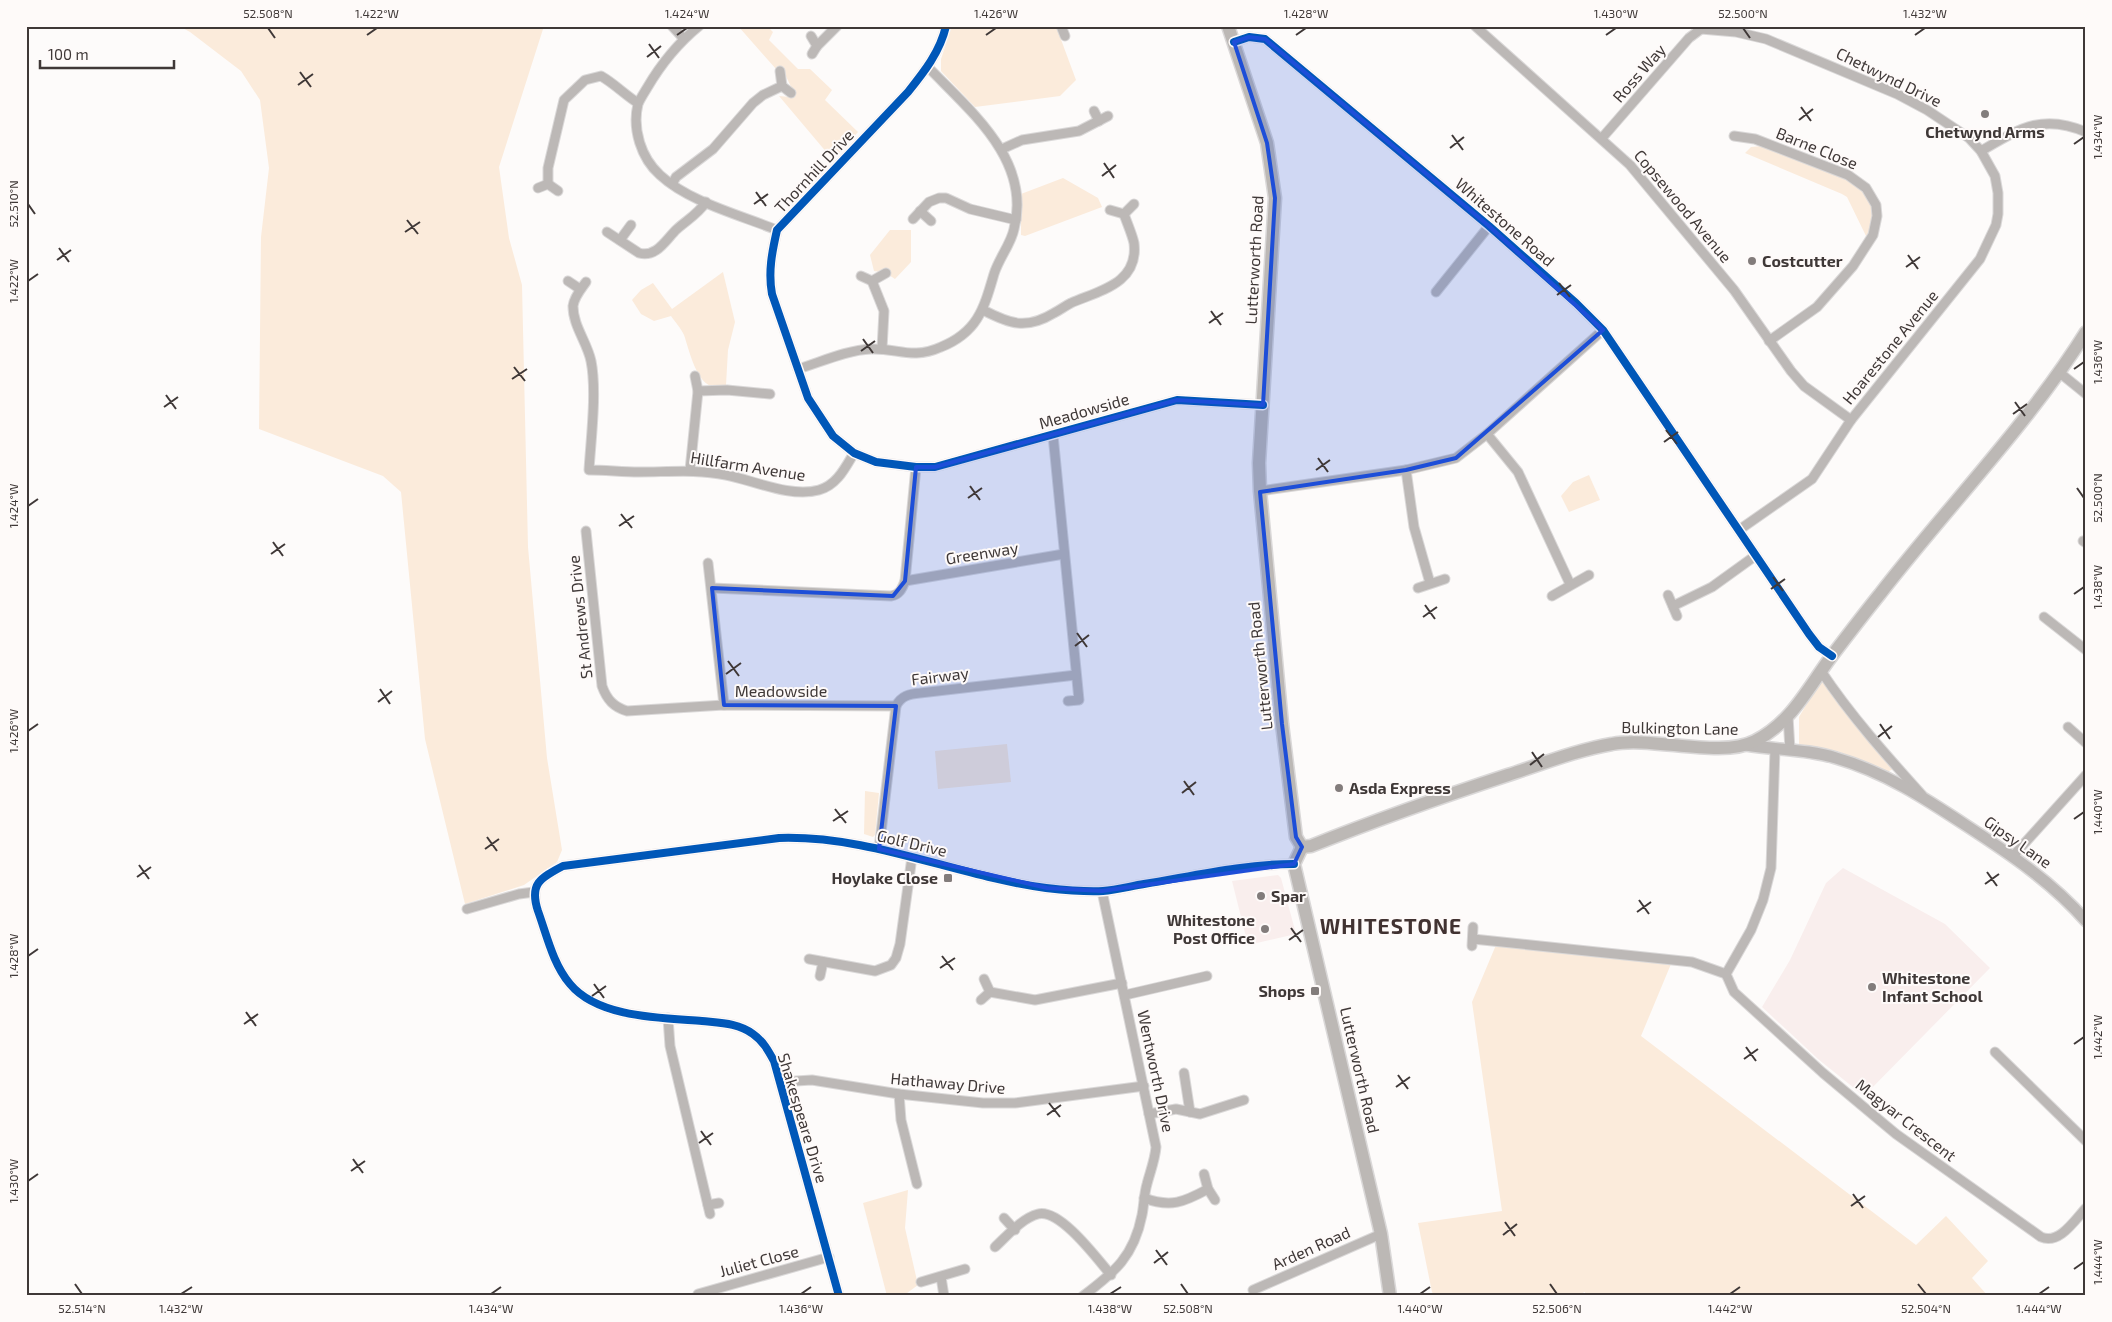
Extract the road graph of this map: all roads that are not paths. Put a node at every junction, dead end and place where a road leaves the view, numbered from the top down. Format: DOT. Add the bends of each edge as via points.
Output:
graph roads {
  1 [pos="672,26"];
  2 [pos="699,26"];
  3 [pos="837,26"];
  4 [pos="946,26"];
  5 [pos="1061,26"];
  6 [pos="1228,26"];
  7 [pos="1474,26"];
  8 [pos="1698,28"];
  9 [pos="811,36"];
  10 [pos="1065,36"];
  11 [pos="684,39"];
  12 [pos="1234,42"];
  13 [pos="928,67"];
  14 [pos="780,71"];
  15 [pos="782,86"];
  16 [pos="791,93"];
  17 [pos="638,103"];
  18 [pos="1094,111"];
  19 [pos="1108,116"];
  20 [pos="1099,121"];
  21 [pos="2086,132"];
  22 [pos="1734,136"];
  23 [pos="1602,138"];
  24 [pos="1002,149"];
  25 [pos="1981,150"];
  26 [pos="548,184"];
  27 [pos="672,184"];
  28 [pos="538,188"];
  29 [pos="558,191"];
  30 [pos="706,202"];
  31 [pos="1134,204"];
  32 [pos="1110,210"];
  33 [pos="920,211"];
  34 [pos="1124,214"];
  35 [pos="913,219"];
  36 [pos="1016,220"];
  37 [pos="931,221"];
  38 [pos="631,225"];
  39 [pos="1489,226"];
  40 [pos="777,230"];
  41 [pos="607,232"];
  42 [pos="620,240"];
  43 [pos="886,273"];
  44 [pos="862,276"];
  45 [pos="568,281"];
  46 [pos="872,281"];
  47 [pos="1436,292"];
  48 [pos="983,310"];
  49 [pos="1603,330"];
  50 [pos="2086,332"];
  51 [pos="1769,340"];
  52 [pos="882,349"];
  53 [pos="798,369"];
  54 [pos="2060,373"];
  55 [pos="695,376"];
  56 [pos="698,391"];
  57 [pos="770,394"];
  58 [pos="2086,394"];
  59 [pos="1263,405"];
  60 [pos="1851,420"];
  61 [pos="1487,434"];
  62 [pos="1053,435"];
  63 [pos="854,453"];
  64 [pos="916,467"];
  65 [pos="690,470"];
  66 [pos="1406,470"];
  67 [pos="1260,491"];
  68 [pos="586,530"];
  69 [pos="1739,530"];
  70 [pos="1064,554"];
  71 [pos="1755,556"];
  72 [pos="708,562"];
  73 [pos="1589,575"];
  74 [pos="1444,579"];
  75 [pos="905,581"];
  76 [pos="1430,583"];
  77 [pos="1570,584"];
  78 [pos="712,588"];
  79 [pos="1418,588"];
  80 [pos="1668,595"];
  81 [pos="1552,596"];
  82 [pos="1673,606"];
  83 [pos="1677,616"];
  84 [pos="2044,617"];
  85 [pos="2086,650"];
  86 [pos="1832,656"];
  87 [pos="1821,671"];
  88 [pos="1076,675"];
  89 [pos="1068,701"];
  90 [pos="724,706"];
  91 [pos="896,706"];
  92 [pos="1788,716"];
  93 [pos="2068,727"];
  94 [pos="2086,743"];
  95 [pos="1746,745"];
  96 [pos="1775,749"];
  97 [pos="1790,750"];
  98 [pos="2086,775"];
  99 [pos="1925,799"];
  100 [pos="1302,847"];
  101 [pos="878,849"];
  102 [pos="2013,856"];
  103 [pos="912,857"];
  104 [pos="1294,864"];
  105 [pos="1102,891"];
  106 [pos="534,892"];
  107 [pos="467,909"];
  108 [pos="2086,921"];
  109 [pos="1473,926"];
  110 [pos="809,959"];
  111 [pos="823,962"];
  112 [pos="1726,974"];
  113 [pos="820,976"];
  114 [pos="1207,976"];
  115 [pos="984,979"];
  116 [pos="1122,983"];
  117 [pos="990,992"];
  118 [pos="1125,996"];
  119 [pos="981,1000"];
  120 [pos="668,1018"];
  121 [pos="1995,1052"];
  122 [pos="1184,1074"];
  123 [pos="780,1082"];
  124 [pos="1144,1086"];
  125 [pos="899,1094"];
  126 [pos="1244,1100"];
  127 [pos="1190,1112"];
  128 [pos="1149,1114"];
  129 [pos="2086,1141"];
  130 [pos="1204,1174"];
  131 [pos="917,1184"];
  132 [pos="1208,1189"];
  133 [pos="1144,1198"];
  134 [pos="1215,1200"];
  135 [pos="719,1203"];
  136 [pos="2086,1208"];
  137 [pos="1004,1218"];
  138 [pos="1015,1230"];
  139 [pos="1381,1234"];
  140 [pos="995,1246"];
  141 [pos="829,1257"];
  142 [pos="965,1269"];
  143 [pos="1111,1275"];
  144 [pos="941,1277"];
  145 [pos="921,1282"];
  146 [pos="1253,1290"];
  147 [pos="698,1294"];
  148 [pos="839,1296"];
  149 [pos="944,1296"];
  150 [pos="1083,1296"];
  151 [pos="1390,1296"];
  1 -- 11 [label="street"];
  2 -- 11 [label="street"];
  3 -- 9 [label="street" via="814,50"];
  4 -- 13 [label="street, Thornhill Drive"];
  5 -- 10 [label="street"];
  6 -- 12 [label="main road, Lutterworth Road"];
  7 -- 23 [label="street, Copsewood Avenue"];
  8 -- 23 [label="street, Ross Way"];
  8 -- 25 [label="street, Chetwynd Drive" via="1766,39 1873,84 1943,120"];
  11 -- 17 [label="street" via="660,66"];
  12 -- 39 [label="street, Whitestone Road" via="1249,38 1266,39"];
  12 -- 59 [label="main road, Lutterworth Road" via="1267,143 1275,198"];
  13 -- 24 [label="street"];
  13 -- 40 [label="street, Thornhill Drive"];
  14 -- 15 [label="street"];
  15 -- 16 [label="street"];
  15 -- 27 [label="street" via="753,103 713,149 676,177"];
  17 -- 26 [label="street" via="601,76 585,80 564,100 548,168"];
  17 -- 27 [label="street" via="636,123 645,156 653,168"];
  18 -- 20 [label="street"];
  19 -- 20 [label="street"];
  20 -- 24 [label="street" via="1079,131 1022,140"];
  21 -- 25 [label="street" via="2057,123 2036,125 2019,129"];
  22 -- 51 [label="street, Barne Close" via="1755,139 1848,175 1866,188 1876,205 1873,235 1853,266 1817,307"];
  23 -- 51 [label="street, Copsewood Avenue" via="1630,165 1700,248"];
  24 -- 36 [label="street" via="1016,189"];
  25 -- 60 [label="street, Hoarestone Avenue" via="1995,176 1998,193 1998,214 1992,236 1980,259"];
  26 -- 28 [label="street"];
  26 -- 29 [label="street"];
  27 -- 30 [label="street"];
  30 -- 40 [label="street"];
  30 -- 42 [label="street" via="656,250 639,253"];
  31 -- 34 [label="street"];
  32 -- 34 [label="street"];
  33 -- 35 [label="street"];
  33 -- 36 [label="street" via="929,202 946,198 970,209"];
  33 -- 37 [label="street"];
  34 -- 48 [label="street" via="1134,249 1132,261 1121,281 1035,323 1016,324"];
  36 -- 48 [label="street" via="995,270"];
  38 -- 42 [label="street"];
  39 -- 47 [label="street"];
  39 -- 49 [label="street, Whitestone Road"];
  40 -- 53 [label="street, Thornhill Drive" via="770,261 770,281"];
  41 -- 42 [label="street"];
  43 -- 46 [label="street"];
  44 -- 46 [label="street"];
  45 -- 65 [label="street, Hillfarm Avenue" via="583,286 574,302 574,318 591,359 593,375 589,470"];
  46 -- 52 [label="street" via="884,311"];
  48 -- 52 [label="street" via="966,331 936,350 905,354"];
  49 -- 61 [label="street"];
  49 -- 69 [label="street, Whitestone Road"];
  50 -- 54 [label="main road, Bulkington Lane"];
  51 -- 60 [label="street, Copsewood Avenue" via="1804,386"];
  52 -- 53 [label="street" via="859,350"];
  53 -- 63 [label="street, Thornhill Drive" via="808,398 833,436"];
  54 -- 58 [label="street"];
  54 -- 86 [label="main road, Bulkington Lane"];
  55 -- 56 [label="street"];
  56 -- 57 [label="street" via="759,388"];
  56 -- 65 [label="street"];
  59 -- 62 [label="street, Meadowside" via="1177,400"];
  59 -- 67 [label="main road, Lutterworth Road"];
  60 -- 69 [label="street, Hoarestone Avenue" via="1812,479"];
  61 -- 66 [label="street" via="1456,458"];
  61 -- 77 [label="street" via="1518,472"];
  62 -- 64 [label="street, Meadowside" via="935,467"];
  62 -- 70 [label="street"];
  63 -- 64 [label="street, Thornhill Drive" via="876,462"];
  63 -- 65 [label="street, Hillfarm Avenue" via="834,482 818,491 793,491"];
  64 -- 75 [label="street"];
  66 -- 67 [label="street"];
  66 -- 76 [label="street" via="1414,527"];
  67 -- 100 [label="main road, Lutterworth Road" via="1283,734 1296,837"];
  68 -- 90 [label="street, St Andrews Drive" via="602,686 612,704 628,711"];
  69 -- 71 [label="street, Whitestone Road"];
  70 -- 75 [label="street, Greenway"];
  70 -- 88 [label="street"];
  71 -- 82 [label="street" via="1712,588"];
  71 -- 86 [label="street, Whitestone Road" via="1819,647"];
  72 -- 78 [label="street, Meadowside"];
  73 -- 77 [label="street"];
  74 -- 76 [label="street"];
  75 -- 78 [label="street" via="901,591 891,596"];
  76 -- 79 [label="street"];
  77 -- 81 [label="street"];
  78 -- 90 [label="street, Meadowside"];
  80 -- 82 [label="street"];
  82 -- 83 [label="street"];
  84 -- 85 [label="street"];
  86 -- 87 [label="main road, Bulkington Lane"];
  87 -- 92 [label="main road, Bulkington Lane"];
  87 -- 99 [label="street, Gipsy Lane" via="1868,736"];
  88 -- 89 [label="street" via="1079,700"];
  88 -- 91 [label="street, Fairway" via="908,694"];
  90 -- 91 [label="street, Meadowside"];
  91 -- 101 [label="street, Fairway"];
  92 -- 95 [label="main road, Bulkington Lane"];
  92 -- 97 [label="street"];
  93 -- 94 [label="street"];
  95 -- 96 [label="street, Gipsy Lane"];
  95 -- 100 [label="main road, Bulkington Lane" via="1632,742 1600,746 1429,800"];
  96 -- 97 [label="street, Gipsy Lane"];
  96 -- 112 [label="street" via="1771,868 1764,900 1752,930"];
  97 -- 99 [label="street, Gipsy Lane" via="1854,764"];
  98 -- 102 [label="street"];
  99 -- 102 [label="street, Gipsy Lane"];
  100 -- 104 [label="main road"];
  101 -- 103 [label="street, Golf Drive"];
  101 -- 106 [label="street, Golf Drive" via="807,837 779,838 563,866 538,882"];
  102 -- 108 [label="street, Gipsy Lane" via="2064,896"];
  103 -- 105 [label="street, Golf Drive" via="1047,888"];
  103 -- 111 [label="street" via="900,944 891,965 875,971"];
  104 -- 105 [label="street, Golf Drive" via="1203,874"];
  104 -- 139 [label="main road, Lutterworth Road"];
  105 -- 116 [label="street, Wentworth Drive"];
  106 -- 107 [label="street"];
  106 -- 120 [label="street, Shakespeare Drive" via="555,960 571,986 596,1004"];
  109 -- 112 [label="street" via="1472,943 1692,962"];
  110 -- 111 [label="street"];
  111 -- 113 [label="street"];
  112 -- 136 [label="street, Magyar Crescent" via="1734,992 1823,1074 1896,1134 2041,1237 2047,1240 2055,1238"];
  114 -- 118 [label="street"];
  115 -- 117 [label="street"];
  116 -- 117 [label="street" via="1035,1000"];
  116 -- 118 [label="street, Wentworth Drive"];
  117 -- 119 [label="street"];
  118 -- 124 [label="street, Wentworth Drive"];
  120 -- 123 [label="street, Shakespeare Drive" via="734,1024 753,1034 766,1046"];
  120 -- 135 [label="street" via="670,1046 709,1210"];
  121 -- 129 [label="street"];
  122 -- 127 [label="street"];
  123 -- 125 [label="street, Hathaway Drive" via="812,1080"];
  123 -- 141 [label="street, Shakespeare Drive"];
  124 -- 125 [label="street, Hathaway Drive" via="1015,1104"];
  124 -- 128 [label="street, Wentworth Drive"];
  125 -- 131 [label="street" via="901,1120"];
  126 -- 127 [label="street" via="1200,1114"];
  127 -- 128 [label="street" via="1176,1109"];
  128 -- 133 [label="street, Wentworth Drive" via="1156,1157"];
  130 -- 132 [label="street"];
  132 -- 133 [label="street" via="1184,1202 1158,1203"];
  132 -- 134 [label="street"];
  133 -- 143 [label="street, Wentworth Drive" via="1134,1243"];
  137 -- 138 [label="street"];
  138 -- 140 [label="street"];
  138 -- 143 [label="street" via="1040,1213 1053,1216 1072,1231"];
  139 -- 146 [label="street, Arden Road"];
  139 -- 151 [label="main road, Lutterworth Road"];
  141 -- 147 [label="street, Juliet Close"];
  141 -- 148 [label="street, Shakespeare Drive"];
  142 -- 144 [label="street"];
  143 -- 150 [label="street, Wentworth Drive"];
  144 -- 145 [label="street"];
  144 -- 149 [label="street"];
}
